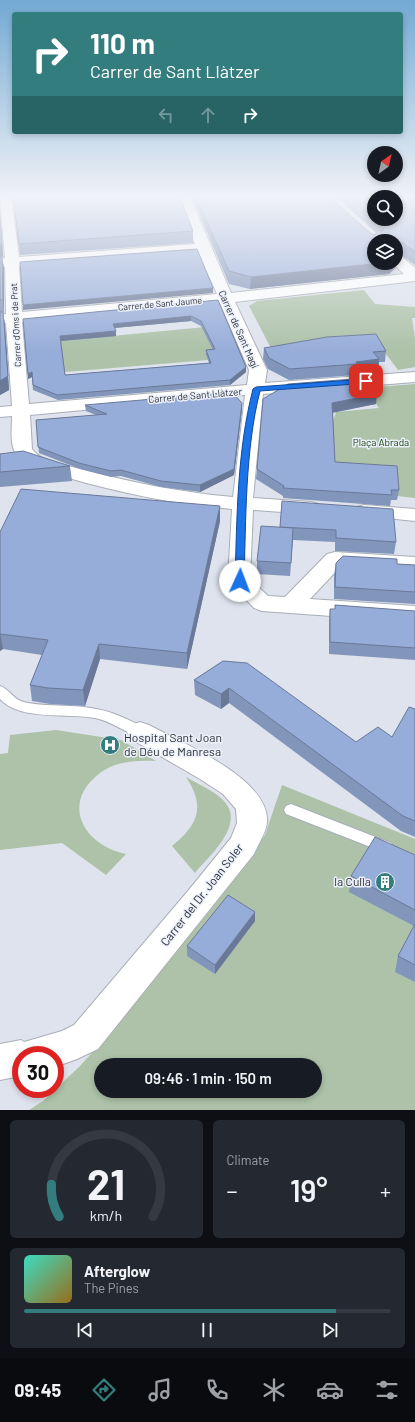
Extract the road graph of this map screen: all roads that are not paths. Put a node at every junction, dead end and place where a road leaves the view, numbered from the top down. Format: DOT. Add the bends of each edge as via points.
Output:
graph roads {
  1 [pos="6,247"];
  2 [pos="203,247"];
  3 [pos="6,262"];
  4 [pos="403,266"];
  5 [pos="415,277"];
  6 [pos="226,298"];
  7 [pos="7,319"];
  8 [pos="415,377"];
  9 [pos="256,389"];
  10 [pos="0,412"];
  11 [pos="21,418"];
  12 [pos="242,503"];
  13 [pos="415,515"];
  14 [pos="415,564"];
  15 [pos="291,605"];
  16 [pos="415,614"];
  17 [pos="0,691"];
  18 [pos="140,732"];
  19 [pos="291,810"];
  20 [pos="396,851"];
  21 [pos="64,1047"];
  22 [pos="12,1060"];
  23 [pos="0,1062"];
  1 -- 3 [label="street, Carrer d'Oms i de Prat"];
  2 -- 3 [label="street"];
  2 -- 6 [label="street, Carrer de Sant Magí"];
  3 -- 7 [label="street, Carrer d'Oms i de Prat"];
  4 -- 5 [label="street"];
  5 -- 6 [label="street, Carrer de Sant Jaume"];
  6 -- 7 [label="street, Carrer de Sant Jaume"];
  6 -- 9 [label="street, Carrer de Sant Magí" via="258,370"];
  7 -- 11 [label="street, Carrer d'Oms i de Prat"];
  8 -- 9 [label="street, Carrer de Sant Llàtzer"];
  9 -- 11 [label="street, Carrer de Sant Llàtzer"];
  9 -- 12 [label="street, Carrer de Sant Magí" via="251,410"];
  10 -- 11 [label="street, Carrer de Sant Llàtzer"];
  11 -- 12 [label="street, Carrer d'Oms i de Prat" via="24,455 44,465 121,487 164,495"];
  12 -- 13 [label="street"];
  12 -- 15 [label="street, Carrer de Sant Magí" via="240,581 262,603"];
  14 -- 15 [label="street" via="335,559"];
  15 -- 16 [label="street"];
  17 -- 18 [label="lane" via="10,702 26,708 95,713 113,718"];
  18 -- 21 [label="street, Carrer del Dr. Joan Soler" via="233,786 250,805 252,823 243,845 86,1037"];
  19 -- 20 [label="lane"];
  22 -- 23 [label="street"];
}
